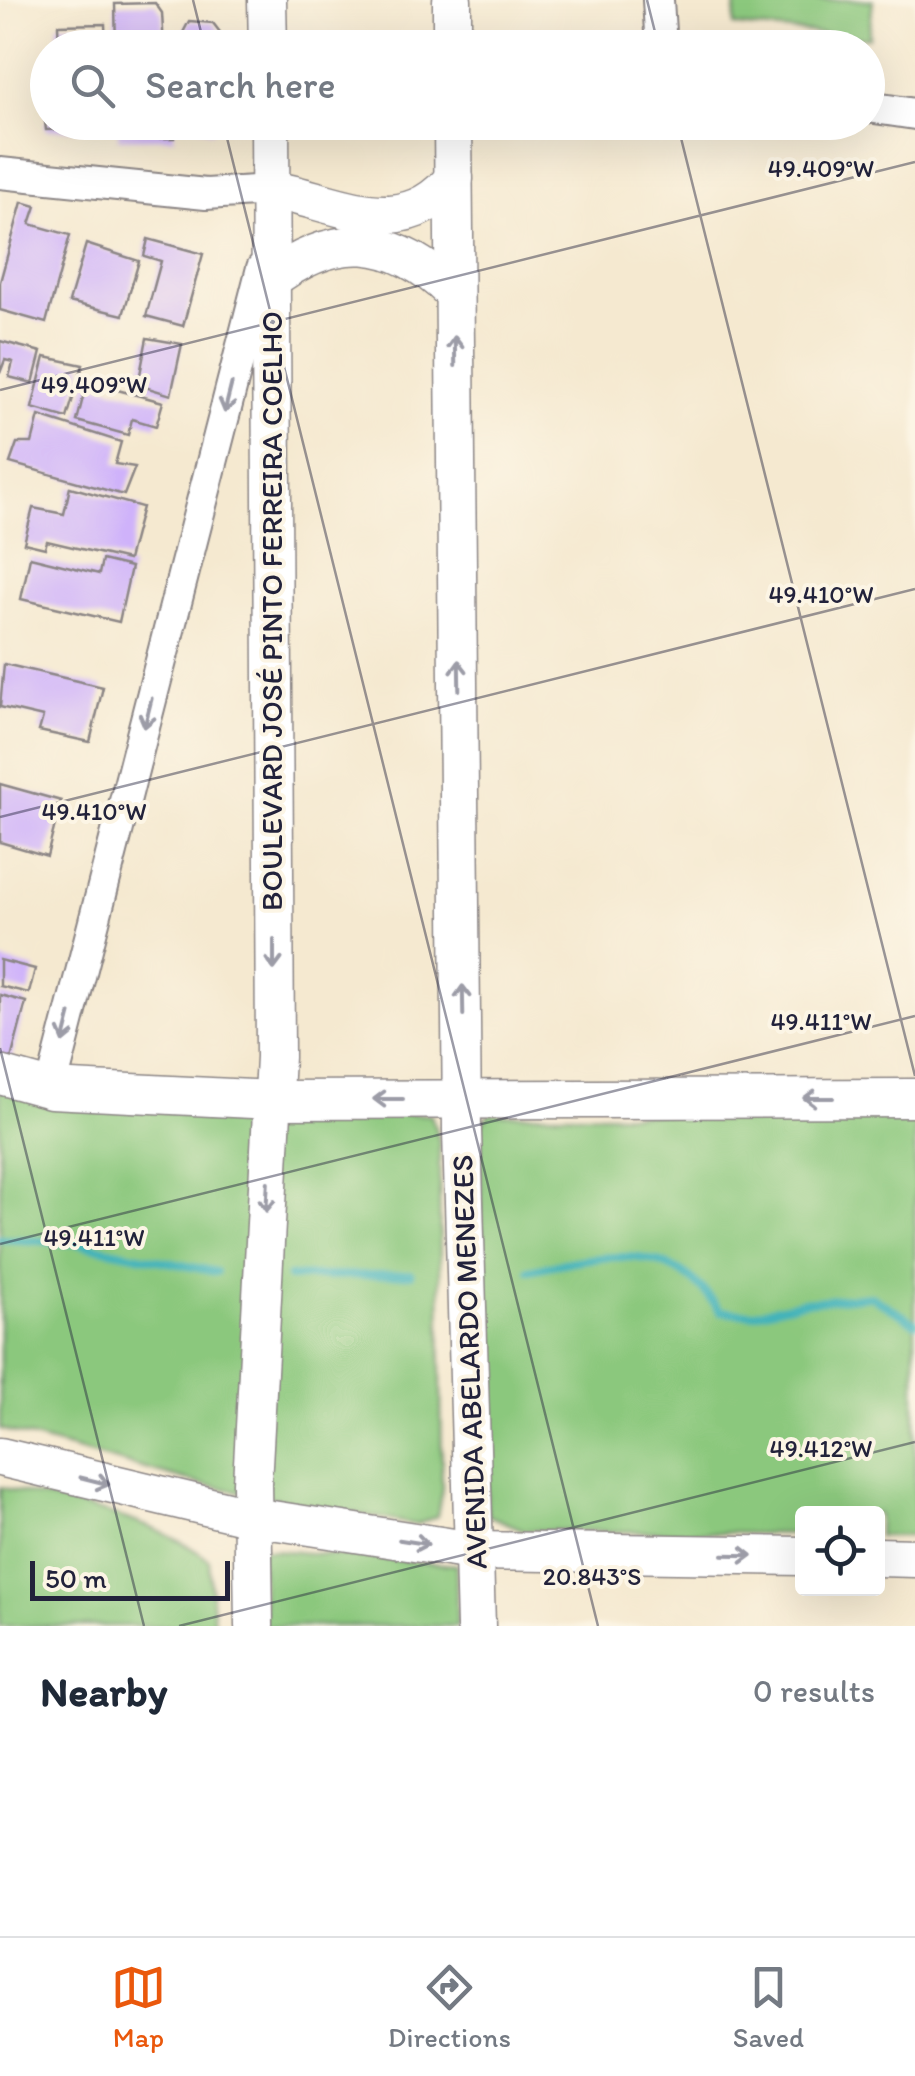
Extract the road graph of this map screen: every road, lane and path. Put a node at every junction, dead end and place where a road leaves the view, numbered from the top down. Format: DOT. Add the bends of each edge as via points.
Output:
graph roads {
  1 [pos="268,0"];
  2 [pos="452,0"];
  3 [pos="658,0"];
  4 [pos="268,30"];
  5 [pos="452,30"];
  6 [pos="660,30"];
  7 [pos="885,110"];
  8 [pos="915,114"];
  9 [pos="270,140"];
  10 [pos="454,140"];
  11 [pos="0,173"];
  12 [pos="454,178"];
  13 [pos="271,190"];
  14 [pos="270,236"];
  15 [pos="269,281"];
  16 [pos="453,292"];
  17 [pos="0,1075"];
  18 [pos="51,1089"];
  19 [pos="464,1098"];
  20 [pos="915,1098"];
  21 [pos="272,1100"];
  22 [pos="0,1457"];
  23 [pos="252,1517"];
  24 [pos="472,1550"];
  25 [pos="795,1556"];
  26 [pos="885,1557"];
  27 [pos="915,1558"];
  28 [pos="254,1626"];
  29 [pos="476,1626"];
  1 -- 4 [label="main road"];
  2 -- 5 [label="main road"];
  3 -- 6 [label="street"];
  7 -- 8 [label="street"];
  9 -- 13 [label="main road, BOULEVARD JOSÉ PINTO FERREIRA COELHO"];
  10 -- 12 [label="main road"];
  11 -- 13 [label="street" via="206,194"];
  12 -- 13 [label="main road" via="438,198 373,214"];
  12 -- 16 [label="main road"];
  13 -- 14 [label="main road, BOULEVARD JOSÉ PINTO FERREIRA COELHO"];
  14 -- 15 [label="main road, BOULEVARD JOSÉ PINTO FERREIRA COELHO"];
  14 -- 18 [label="street, one-way"];
  15 -- 16 [label="main road" via="329,247 364,245 398,252"];
  15 -- 21 [label="main road, BOULEVARD JOSÉ PINTO FERREIRA COELHO, one-way"];
  19 -- 16 [label="main road, one-way"];
  17 -- 18 [label="main road"];
  18 -- 21 [label="main road"];
  20 -- 19 [label="main road, one-way"];
  19 -- 21 [label="main road, one-way"];
  19 -- 24 [label="main road, AVENIDA ABELARDO MENEZES"];
  21 -- 23 [label="main road, one-way"];
  22 -- 23 [label="main road, one-way"];
  23 -- 24 [label="main road, one-way"];
  23 -- 28 [label="main road"];
  24 -- 25 [label="main road, one-way"];
  24 -- 29 [label="main road, AVENIDA ABELARDO MENEZES"];
  26 -- 27 [label="main road"];
}
